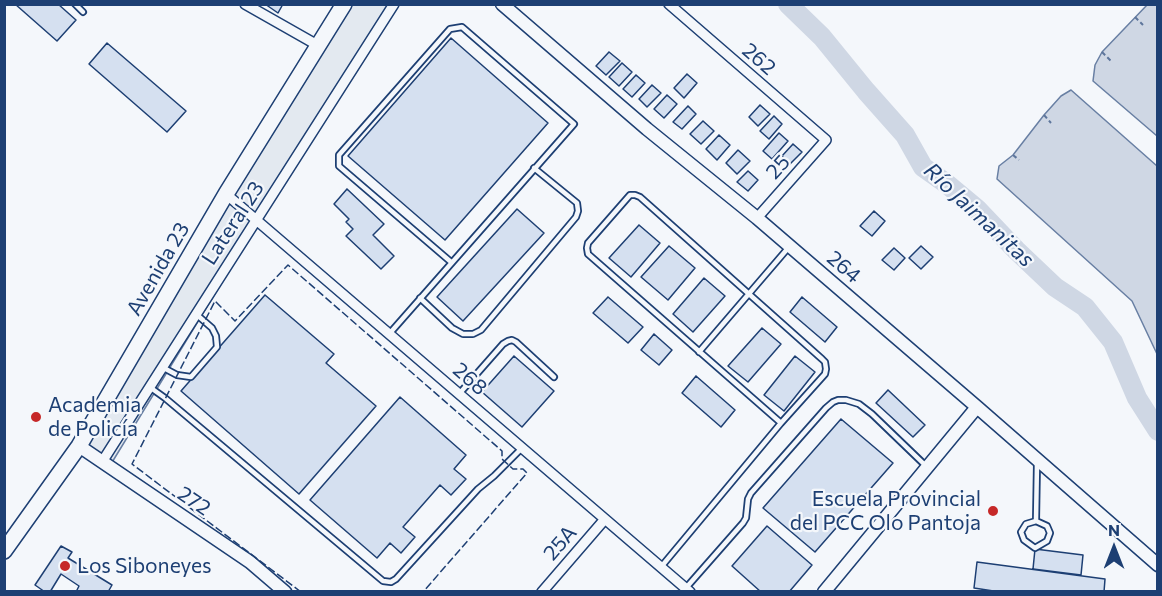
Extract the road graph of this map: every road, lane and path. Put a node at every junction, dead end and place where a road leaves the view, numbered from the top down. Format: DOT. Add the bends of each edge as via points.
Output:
graph roads {
  1 [pos="75,4"];
  2 [pos="245,4"];
  3 [pos="344,4"];
  4 [pos="394,4"];
  5 [pos="502,4"];
  6 [pos="669,4"];
  7 [pos="83,12"];
  8 [pos="1135,17"];
  9 [pos="1143,25"];
  10 [pos="319,46"];
  11 [pos="1102,52"];
  12 [pos="1111,61"];
  13 [pos="1044,115"];
  14 [pos="1051,123"];
  15 [pos="826,141"];
  16 [pos="1013,155"];
  17 [pos="1019,160"];
  18 [pos="534,168"];
  19 [pos="226,194"];
  20 [pos="757,218"];
  21 [pos="256,220"];
  22 [pos="790,246"];
  23 [pos="451,261"];
  24 [pos="749,294"];
  25 [pos="420,298"];
  26 [pos="196,314"];
  27 [pos="389,334"];
  28 [pos="699,352"];
  29 [pos="162,367"];
  30 [pos="554,377"];
  31 [pos="150,387"];
  32 [pos="459,394"];
  33 [pos="977,407"];
  34 [pos="781,423"];
  35 [pos="79,446"];
  36 [pos="522,448"];
  37 [pos="1037,460"];
  38 [pos="102,462"];
  39 [pos="927,466"];
  40 [pos="605,519"];
  41 [pos="1036,521"];
  42 [pos="4,551"];
  43 [pos="1158,565"];
  44 [pos="661,567"];
  45 [pos="686,590"];
  46 [pos="285,591"];
  47 [pos="542,591"];
  48 [pos="824,591"];
  1 -- 7 [label="lane"];
  2 -- 10 [label="street"];
  3 -- 10 [label="main road, Avenida 23"];
  4 -- 21 [label="street, Lateral 23"];
  5 -- 20 [label="street, 264"];
  6 -- 15 [label="street, 262"];
  8 -- 9 [label="path"];
  10 -- 19 [label="main road, Avenida 23"];
  11 -- 12 [label="path"];
  13 -- 14 [label="path"];
  15 -- 20 [label="street, 25"];
  16 -- 17 [label="path"];
  18 -- 23 [label="lane"];
  18 -- 23 [label="lane" via="574,124 462,27 450,29 339,155 339,166"];
  18 -- 25 [label="lane" via="577,203 578,211 481,330 463,334"];
  19 -- 21 [label="street, 268"];
  19 -- 35 [label="main road, Avenida 23"];
  20 -- 22 [label="street, 264"];
  21 -- 26 [label="street, Lateral 23"];
  21 -- 27 [label="street, 268"];
  22 -- 24 [label="lane"];
  22 -- 33 [label="street, 264"];
  23 -- 25 [label="lane"];
  24 -- 28 [label="lane"];
  24 -- 28 [label="lane" via="640,197 627,198 588,243 588,254"];
  24 -- 34 [label="lane" via="826,365 825,374"];
  25 -- 27 [label="lane"];
  26 -- 29 [label="street, Lateral 23"];
  26 -- 29 [label="lane" via="212,328 217,347 191,377"];
  27 -- 32 [label="street, 268"];
  28 -- 34 [label="lane"];
  29 -- 31 [label="street, Lateral 23"];
  30 -- 32 [label="lane" via="512,340 503,344"];
  31 -- 36 [label="lane" via="384,581 396,579 478,489"];
  31 -- 38 [label="street, Lateral 23"];
  32 -- 36 [label="street, 268"];
  33 -- 37 [label="street, 264"];
  33 -- 39 [label="street"];
  34 -- 44 [label="lane"];
  35 -- 38 [label="street, 272"];
  35 -- 42 [label="main road, Avenida 23"];
  36 -- 40 [label="street, 268"];
  37 -- 41 [label="lane"];
  37 -- 43 [label="street, 264"];
  38 -- 46 [label="street, 272" via="250,562"];
  39 -- 45 [label="lane" via="859,404 833,402 751,493 743,523"];
  39 -- 48 [label="street"];
  40 -- 44 [label="street, 268"];
  40 -- 47 [label="street, 25A"];
  41 -- 41 [label="lane" via="1026,524 1020,532 1035,548 1047,541 1050,533 1047,526"];
  44 -- 45 [label="street, 268"];
}
